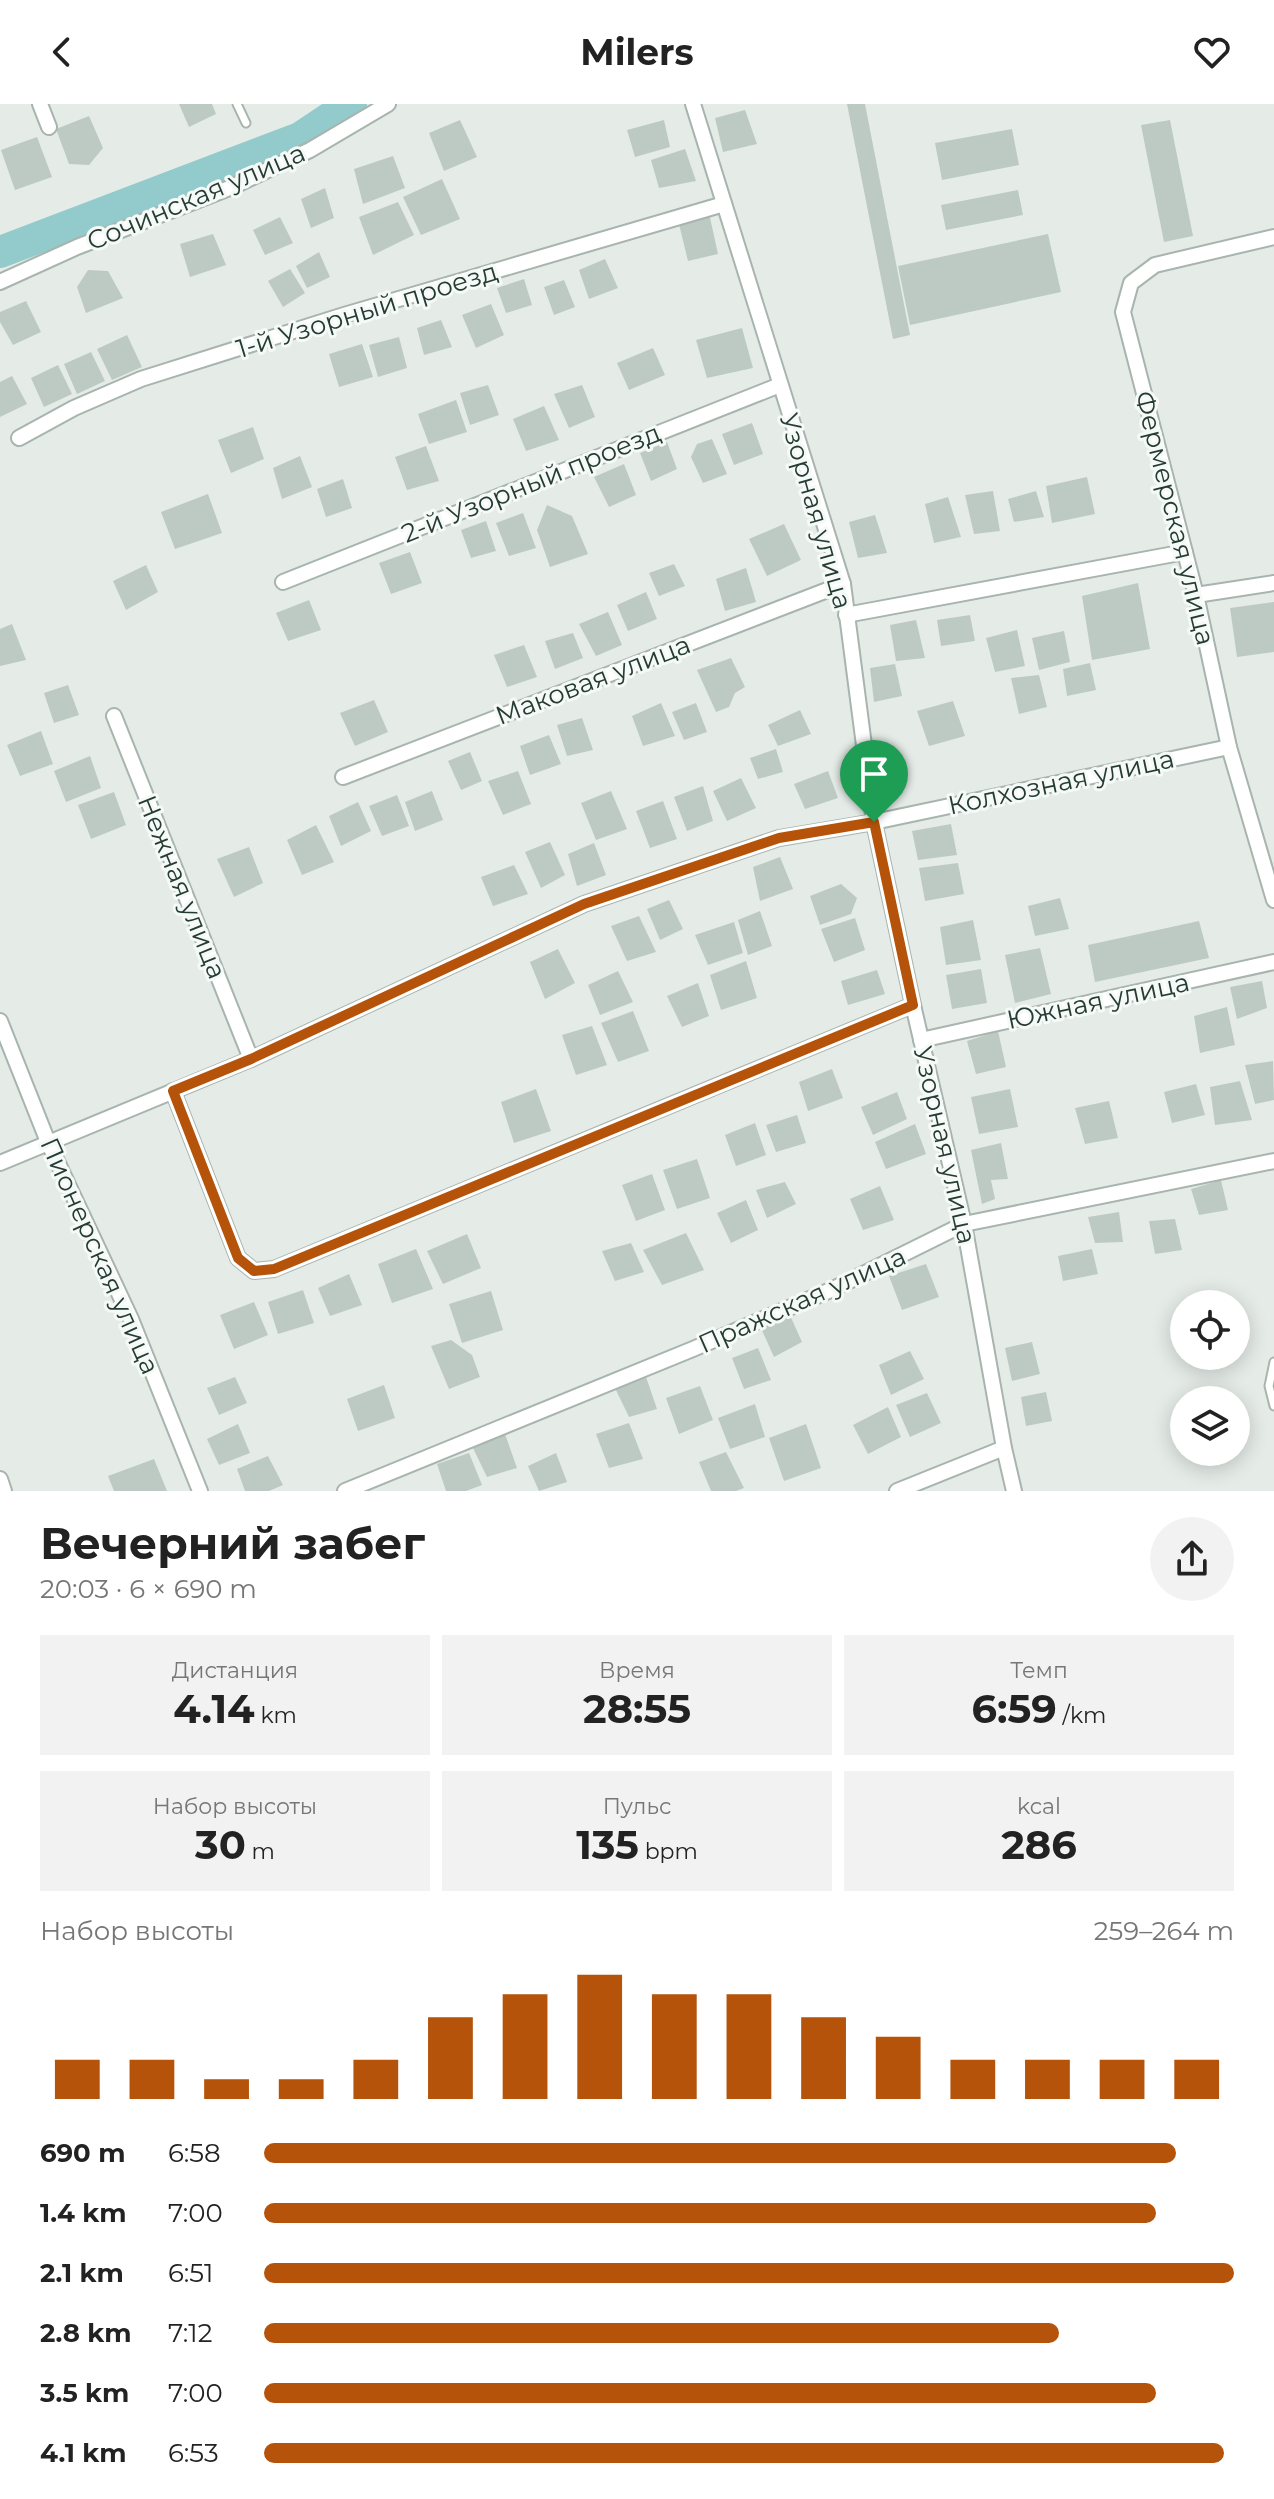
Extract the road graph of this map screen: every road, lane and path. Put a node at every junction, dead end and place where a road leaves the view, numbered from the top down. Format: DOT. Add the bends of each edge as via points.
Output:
graph roads {
  1 [pos="40,104"];
  2 [pos="237,104"];
  3 [pos="388,104"];
  4 [pos="693,104"];
  5 [pos="246,123"];
  6 [pos="49,127"];
  7 [pos="724,204"];
  8 [pos="1274,237"];
  9 [pos="0,282"];
  10 [pos="780,385"];
  11 [pos="19,438"];
  12 [pos="1185,552"];
  13 [pos="283,582"];
  14 [pos="1274,583"];
  15 [pos="843,584"];
  16 [pos="1196,595"];
  17 [pos="846,615"];
  18 [pos="114,716"];
  19 [pos="1229,747"];
  20 [pos="343,777"];
  21 [pos="874,822"];
  22 [pos="1274,900"];
  23 [pos="1274,962"];
  24 [pos="913,1005"];
  25 [pos="0,1021"];
  26 [pos="921,1040"];
  27 [pos="251,1059"];
  28 [pos="173,1091"];
  29 [pos="48,1142"];
  30 [pos="1274,1161"];
  31 [pos="0,1163"];
  32 [pos="964,1224"];
  33 [pos="1274,1362"];
  34 [pos="1274,1406"];
  35 [pos="1004,1448"];
  36 [pos="0,1479"];
  37 [pos="4,1491"];
  38 [pos="200,1491"];
  39 [pos="345,1491"];
  40 [pos="897,1491"];
  41 [pos="1014,1491"];
  1 -- 6 [label="street"];
  2 -- 5 [label="lane"];
  3 -- 9 [label="street, Сочинская улица" via="232,187"];
  4 -- 7 [label="street, Узорная улица"];
  7 -- 10 [label="street, Узорная улица"];
  7 -- 11 [label="street, 1-й Узорный проезд" via="141,379"];
  8 -- 12 [label="street, Фермерская улица" via="1155,265 1131,283 1123,312"];
  10 -- 13 [label="street, 2-й Узорный проезд"];
  10 -- 15 [label="street, Узорная улица"];
  12 -- 16 [label="street, Фермерская улица"];
  12 -- 17 [label="street"];
  14 -- 16 [label="street"];
  15 -- 17 [label="street, Узорная улица"];
  15 -- 20 [label="street, Маковая улица"];
  16 -- 19 [label="street, Фермерская улица"];
  17 -- 21 [label="street, Узорная улица"];
  18 -- 27 [label="street, Нежная улица"];
  19 -- 21 [label="street, Колхозная улица"];
  19 -- 22 [label="street, Фермерская улица"];
  21 -- 24 [label="street, Узорная улица"];
  21 -- 27 [label="street, Колхозная улица" via="779,838 584,904"];
  23 -- 26 [label="street, Южная улица"];
  24 -- 26 [label="street, Узорная улица"];
  24 -- 28 [label="street" via="274,1269 254,1271 238,1258"];
  25 -- 29 [label="street, Пионерская улица"];
  26 -- 32 [label="street, Узорная улица"];
  27 -- 28 [label="street, Колхозная улица"];
  28 -- 29 [label="street, Колхозная улица"];
  29 -- 31 [label="street, Колхозная улица"];
  29 -- 38 [label="street, Пионерская улица" via="131,1319"];
  30 -- 32 [label="street, Пражская улица"];
  32 -- 35 [label="street, Узорная улица"];
  32 -- 39 [label="street, Пражская улица" via="833,1289"];
  33 -- 34 [label="lane" via="1269,1386"];
  35 -- 40 [label="street"];
  35 -- 41 [label="street, Узорная улица"];
  36 -- 37 [label="street"];
}
